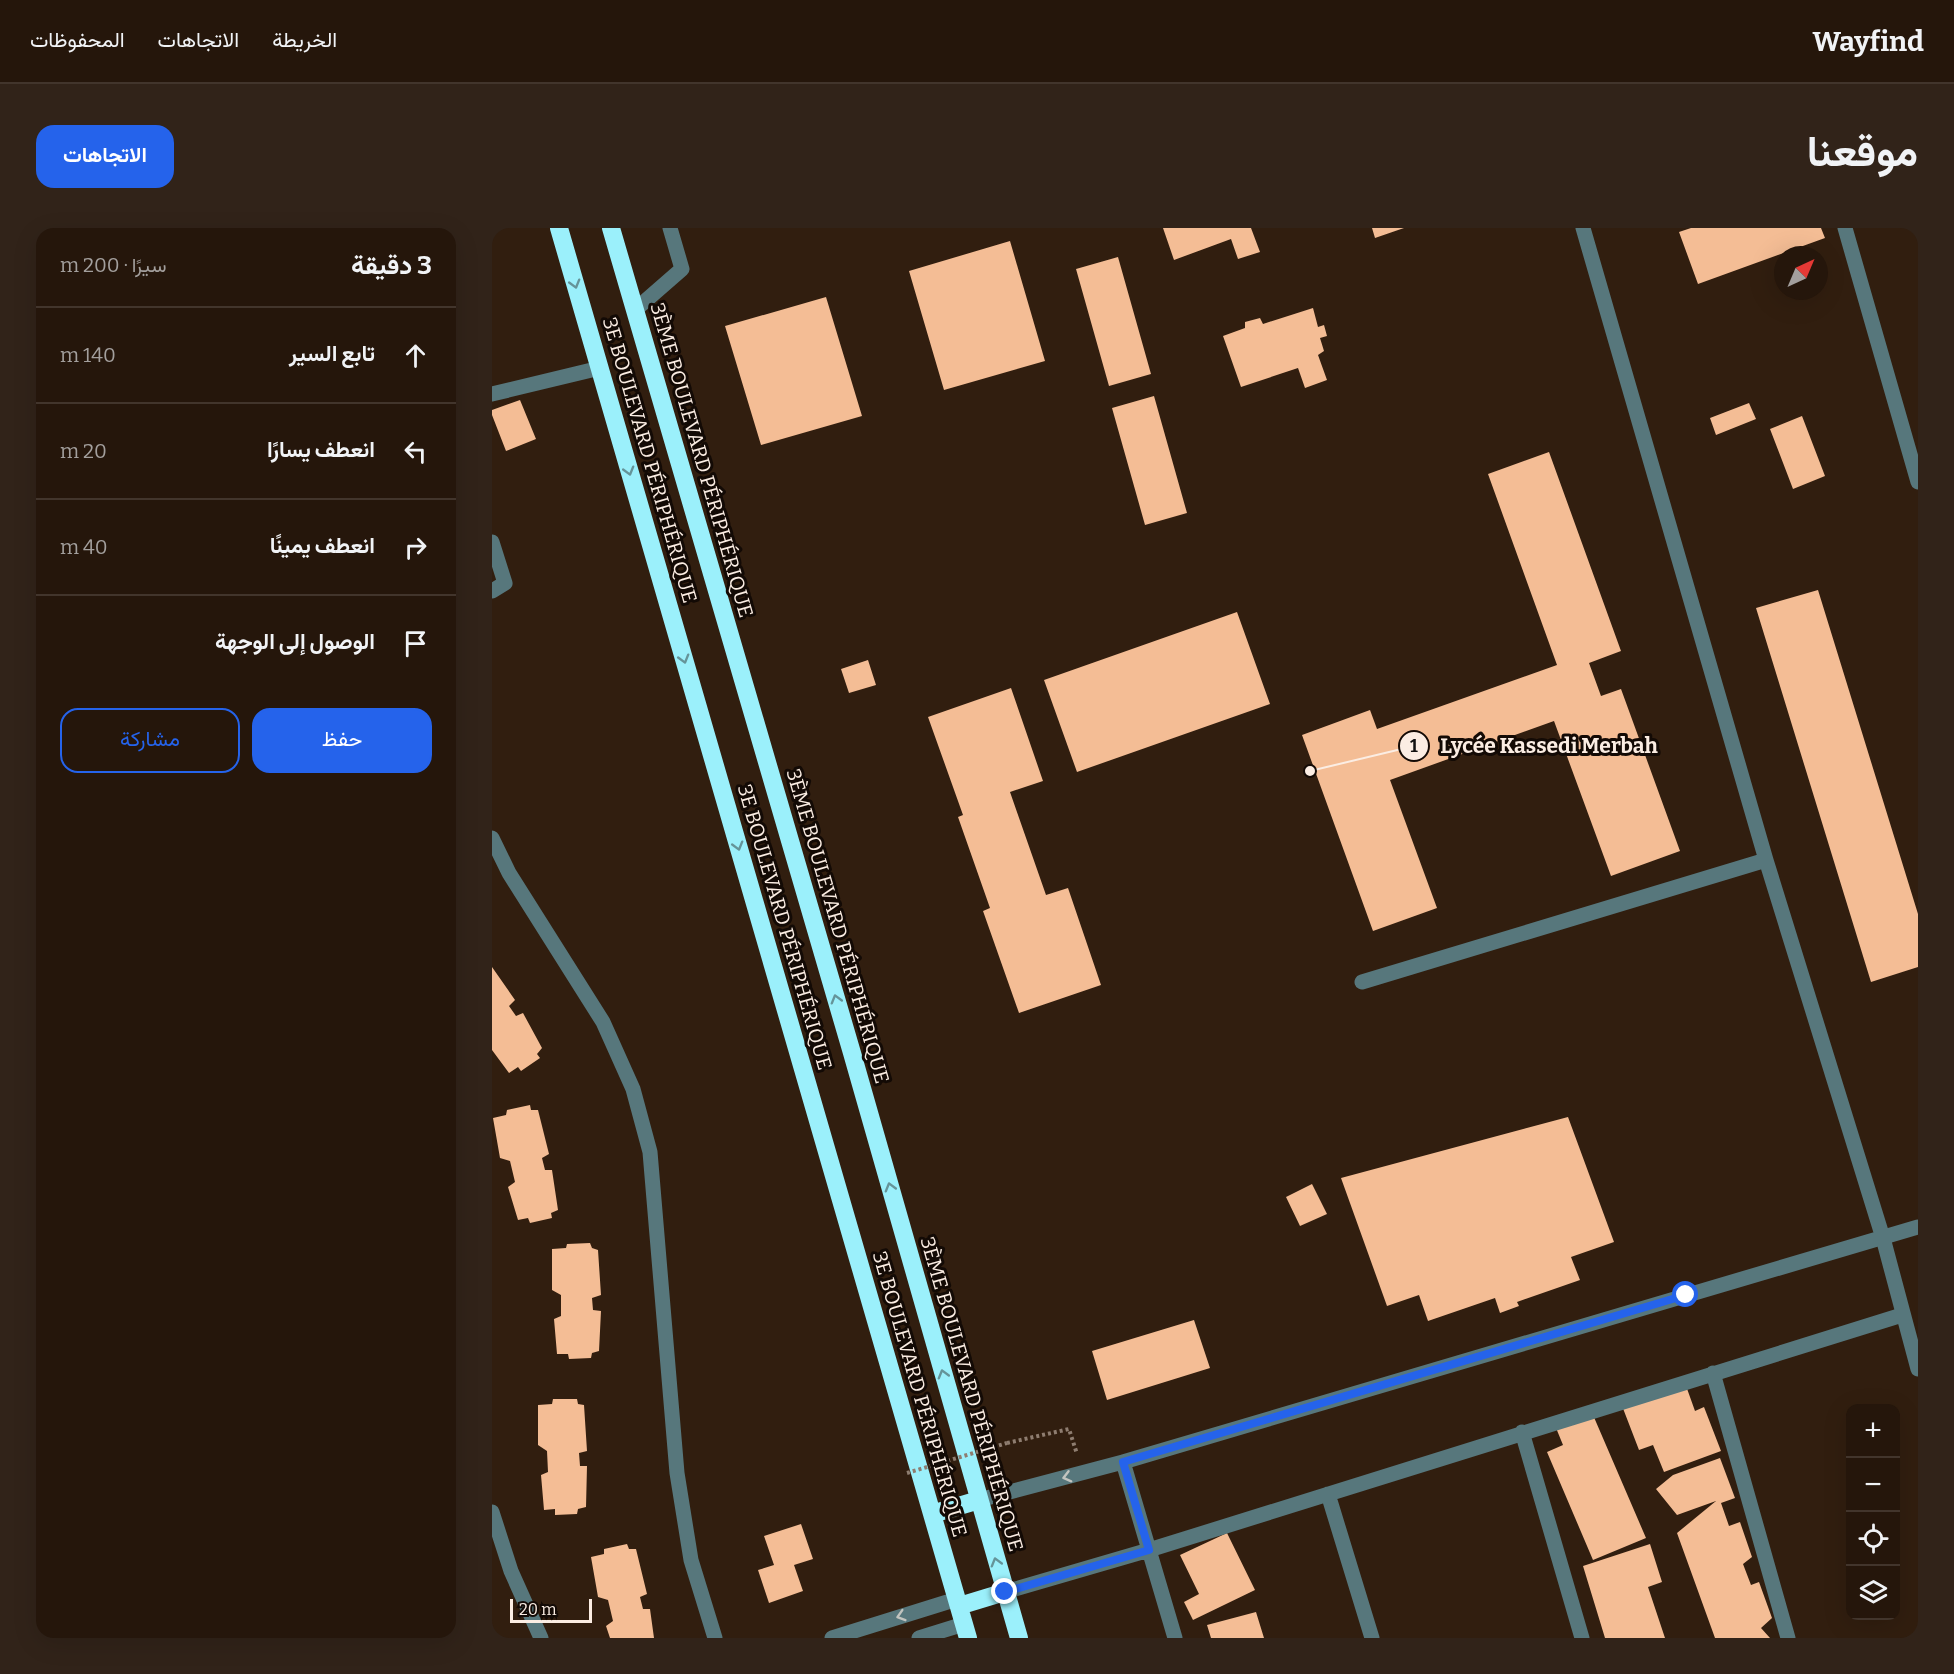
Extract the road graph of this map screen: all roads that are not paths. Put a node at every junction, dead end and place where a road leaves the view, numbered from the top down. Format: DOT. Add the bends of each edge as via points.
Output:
graph roads {
  1 [pos="559,228"];
  2 [pos="611,228"];
  3 [pos="670,228"];
  4 [pos="1583,228"];
  5 [pos="1845,228"];
  6 [pos="635,310"];
  7 [pos="600,368"];
  8 [pos="492,394"];
  9 [pos="1918,482"];
  10 [pos="492,542"];
  11 [pos="492,591"];
  12 [pos="492,838"];
  13 [pos="1766,860"];
  14 [pos="1362,982"];
  15 [pos="1918,1227"];
  16 [pos="1883,1238"];
  17 [pos="1902,1315"];
  18 [pos="1915,1348"];
  19 [pos="1918,1369"];
  20 [pos="1713,1373"];
  21 [pos="1522,1432"];
  22 [pos="1123,1462"];
  23 [pos="1328,1494"];
  24 [pos="979,1500"];
  25 [pos="492,1512"];
  26 [pos="932,1514"];
  27 [pos="1149,1550"];
  28 [pos="1005,1592"];
  29 [pos="958,1602"];
  30 [pos="966,1631"];
  31 [pos="542,1638"];
  32 [pos="715,1638"];
  33 [pos="832,1638"];
  34 [pos="919,1638"];
  35 [pos="1019,1638"];
  36 [pos="1175,1638"];
  37 [pos="1372,1638"];
  38 [pos="1582,1638"];
  39 [pos="1788,1638"];
  1 -- 7 [label="highway, 3E BOULEVARD PÉRIPHÉRIQUE, one-way"];
  2 -- 6 [label="highway, 3ÈME BOULEVARD PÉRIPHÉRIQUE"];
  3 -- 6 [label="street" via="682,269"];
  4 -- 13 [label="street"];
  5 -- 9 [label="street"];
  24 -- 6 [label="highway, 3ÈME BOULEVARD PÉRIPHÉRIQUE, one-way"];
  7 -- 8 [label="street"];
  7 -- 26 [label="highway, 3E BOULEVARD PÉRIPHÉRIQUE, one-way"];
  10 -- 11 [label="street" via="505,583"];
  12 -- 32 [label="street" via="509,873 603,1022 633,1089 650,1152 677,1473 691,1560"];
  13 -- 14 [label="street"];
  13 -- 16 [label="street"];
  15 -- 16 [label="street"];
  16 -- 17 [label="street"];
  16 -- 22 [label="street"];
  17 -- 18 [label="street"];
  17 -- 20 [label="street"];
  18 -- 19 [label="street"];
  20 -- 21 [label="street"];
  20 -- 39 [label="street"];
  21 -- 23 [label="street"];
  21 -- 38 [label="street"];
  22 -- 24 [label="street, one-way"];
  22 -- 27 [label="street"];
  23 -- 27 [label="street"];
  23 -- 37 [label="street"];
  24 -- 26 [label="highway"];
  28 -- 24 [label="highway, 3ÈME BOULEVARD PÉRIPHÉRIQUE, one-way"];
  25 -- 31 [label="street" via="511,1571"];
  26 -- 29 [label="highway, 3E BOULEVARD PÉRIPHÉRIQUE"];
  27 -- 28 [label="street"];
  27 -- 36 [label="street"];
  28 -- 29 [label="highway"];
  28 -- 35 [label="highway, 3ÈME BOULEVARD PÉRIPHÉRIQUE"];
  29 -- 30 [label="highway, 3E BOULEVARD PÉRIPHÉRIQUE"];
  29 -- 33 [label="street, one-way"];
  30 -- 34 [label="street"];
}
